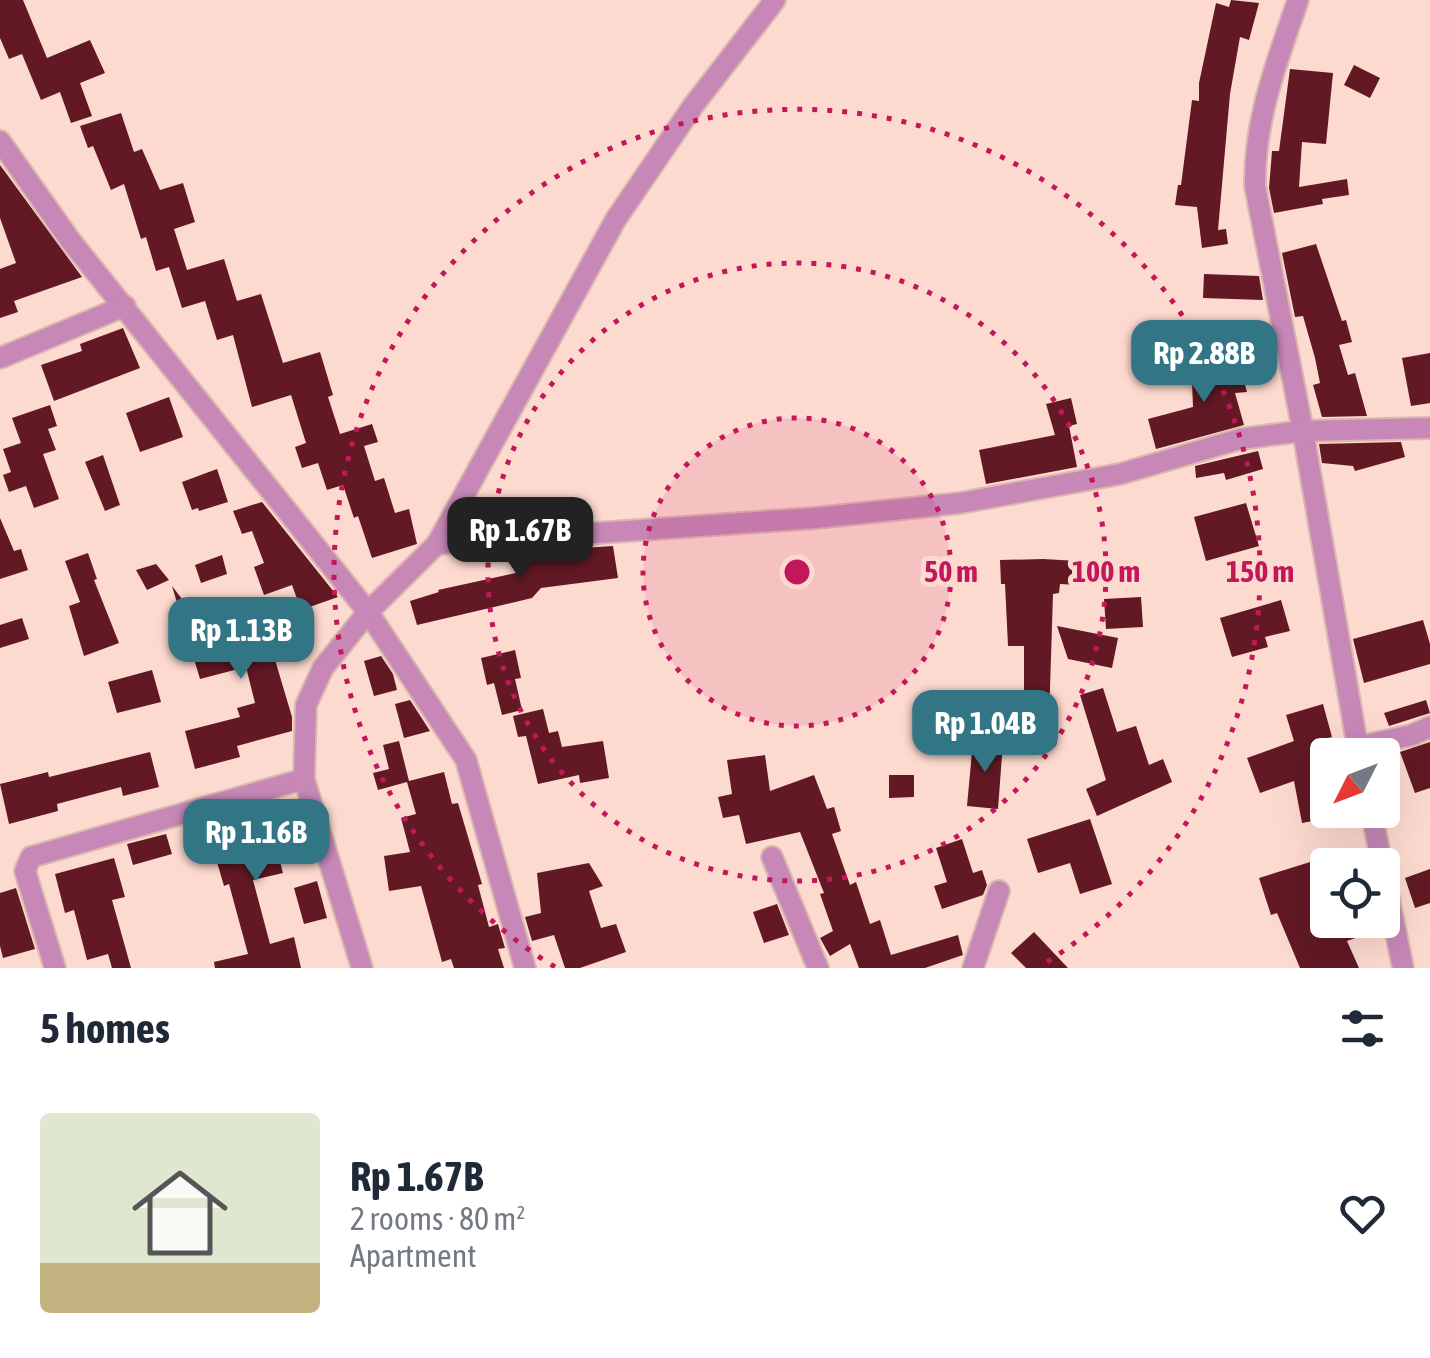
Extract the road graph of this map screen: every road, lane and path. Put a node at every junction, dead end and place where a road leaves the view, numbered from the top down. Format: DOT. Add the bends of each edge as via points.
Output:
graph roads {
  1 [pos="776,0"];
  2 [pos="1298,0"];
  3 [pos="0,141"];
  4 [pos="124,306"];
  5 [pos="0,358"];
  6 [pos="1430,428"];
  7 [pos="1303,430"];
  8 [pos="437,544"];
  9 [pos="368,612"];
  10 [pos="1430,727"];
  11 [pos="1356,738"];
  12 [pos="1397,738"];
  13 [pos="304,779"];
  14 [pos="1375,828"];
  15 [pos="772,858"];
  16 [pos="999,890"];
  17 [pos="974,966"];
  18 [pos="55,968"];
  19 [pos="362,968"];
  20 [pos="525,968"];
  21 [pos="818,968"];
  22 [pos="952,968"];
  23 [pos="1403,968"];
  1 -- 8 [label="street" via="616,219"];
  2 -- 7 [label="street" via="1265,95 1254,170"];
  3 -- 4 [label="street"];
  4 -- 5 [label="street"];
  4 -- 9 [label="street"];
  6 -- 7 [label="street"];
  7 -- 8 [label="street" via="1240,439 1120,474 960,502"];
  7 -- 11 [label="street"];
  8 -- 9 [label="street"];
  9 -- 13 [label="street" via="323,668 306,705"];
  9 -- 20 [label="street" via="466,760"];
  10 -- 12 [label="street"];
  13 -- 18 [label="street" via="31,857 24,871"];
  13 -- 19 [label="street"];
  14 -- 23 [label="street"];
  15 -- 21 [label="street"];
  16 -- 17 [label="street"];
  17 -- 22 [label="street"];
}
